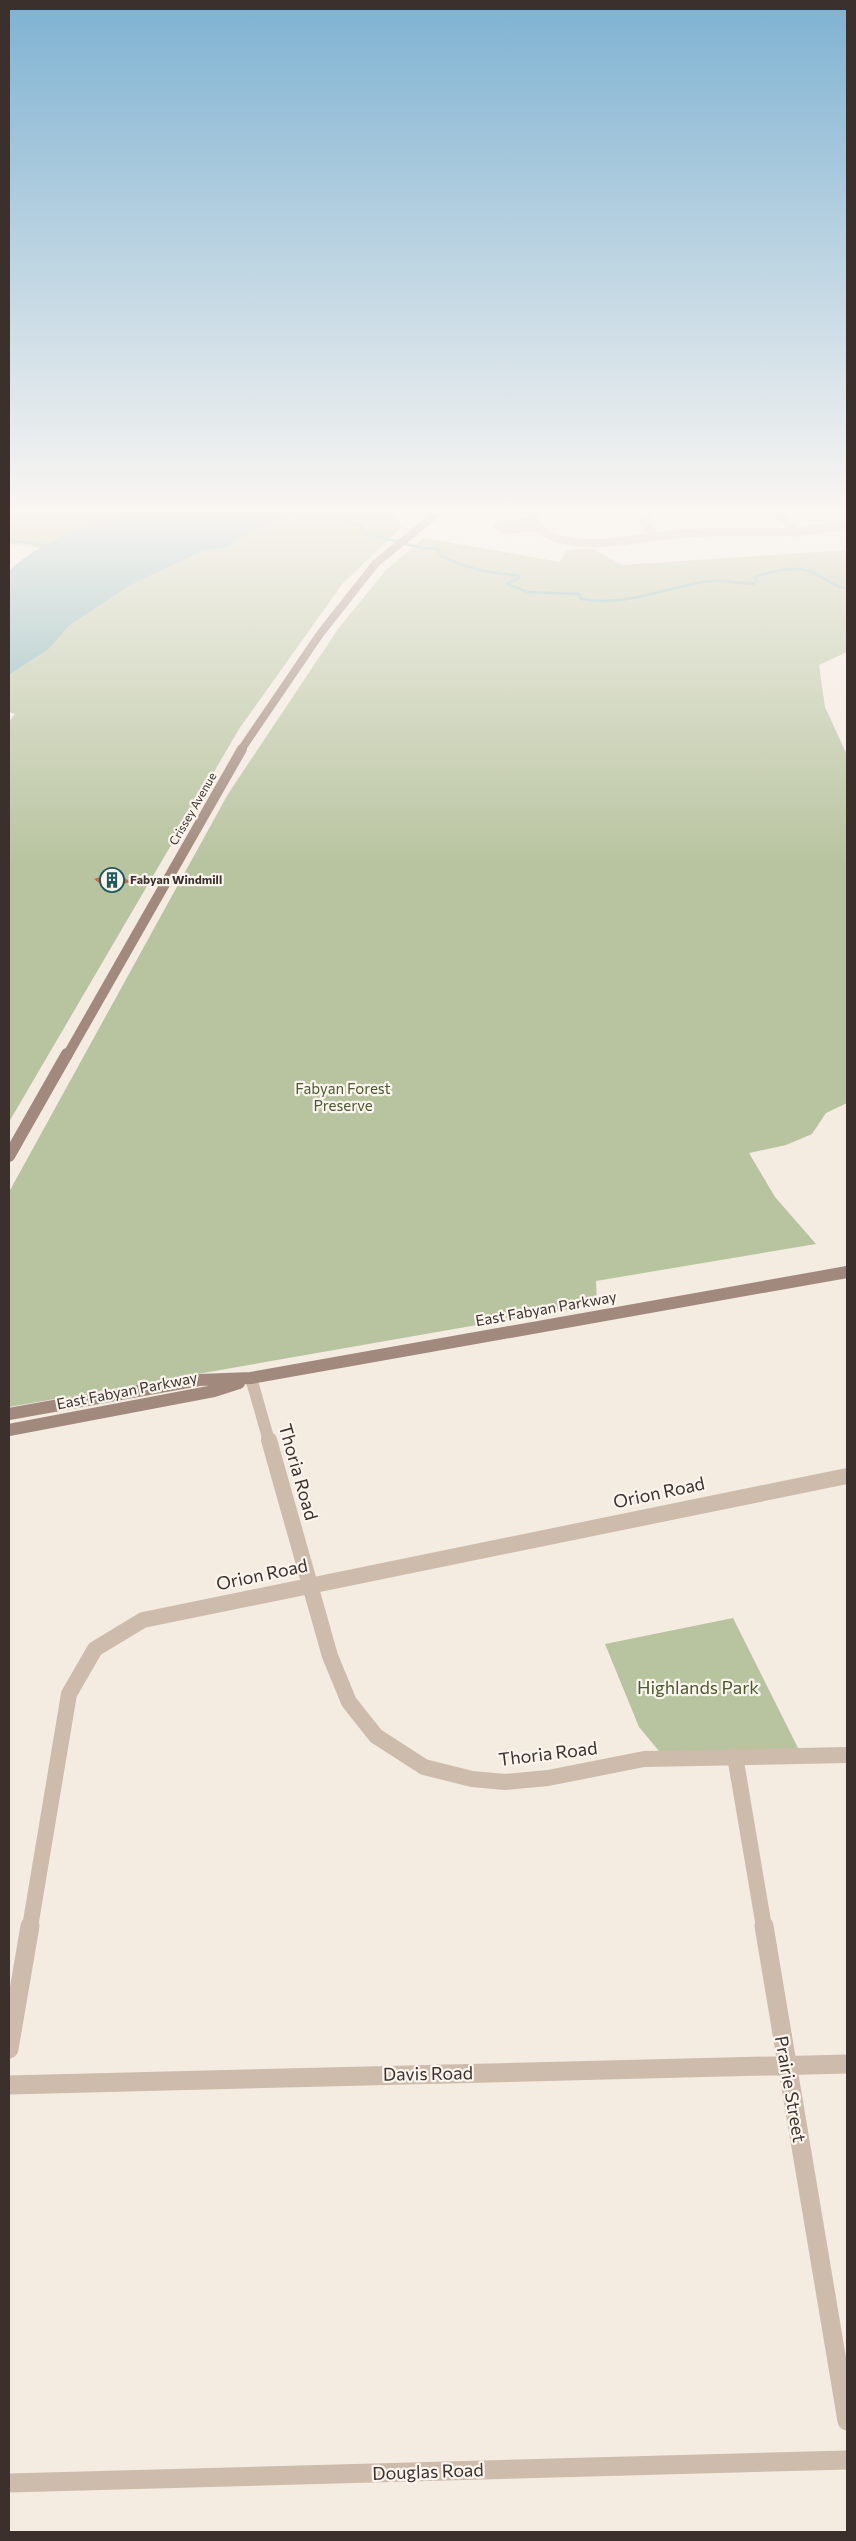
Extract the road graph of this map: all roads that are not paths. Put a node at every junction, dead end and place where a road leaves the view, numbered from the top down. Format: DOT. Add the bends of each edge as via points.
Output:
graph roads {
  1 [pos="326,627"];
  2 [pos="9,1156"];
  3 [pos="847,1272"];
  4 [pos="251,1378"];
  5 [pos="9,1414"];
  6 [pos="9,1430"];
  7 [pos="847,1476"];
  8 [pos="309,1585"];
  9 [pos="847,1755"];
  10 [pos="735,1756"];
  11 [pos="9,2048"];
  12 [pos="847,2064"];
  13 [pos="786,2065"];
  14 [pos="9,2085"];
  15 [pos="847,2421"];
  16 [pos="847,2460"];
  17 [pos="9,2483"];
  1 -- 2 [label="main road, Crissey Avenue" via="252,732"];
  3 -- 4 [label="main road, East Fabyan Parkway"];
  4 -- 5 [label="main road, East Fabyan Parkway" via="199,1380"];
  4 -- 6 [label="main road, East Fabyan Parkway" via="214,1391"];
  4 -- 8 [label="street, Thoria Road"];
  7 -- 8 [label="street, Orion Road"];
  8 -- 10 [label="street, Thoria Road" via="330,1656 349,1702 376,1736 424,1767 472,1780 505,1782 548,1778 644,1759"];
  8 -- 11 [label="street, Orion Road" via="143,1620 95,1649 69,1694"];
  9 -- 10 [label="street, Thoria Road"];
  10 -- 13 [label="street, Prairie Street"];
  12 -- 13 [label="street, Davis Road"];
  13 -- 14 [label="street, Davis Road"];
  13 -- 15 [label="street, Prairie Street"];
  16 -- 17 [label="street, Douglas Road"];
}
